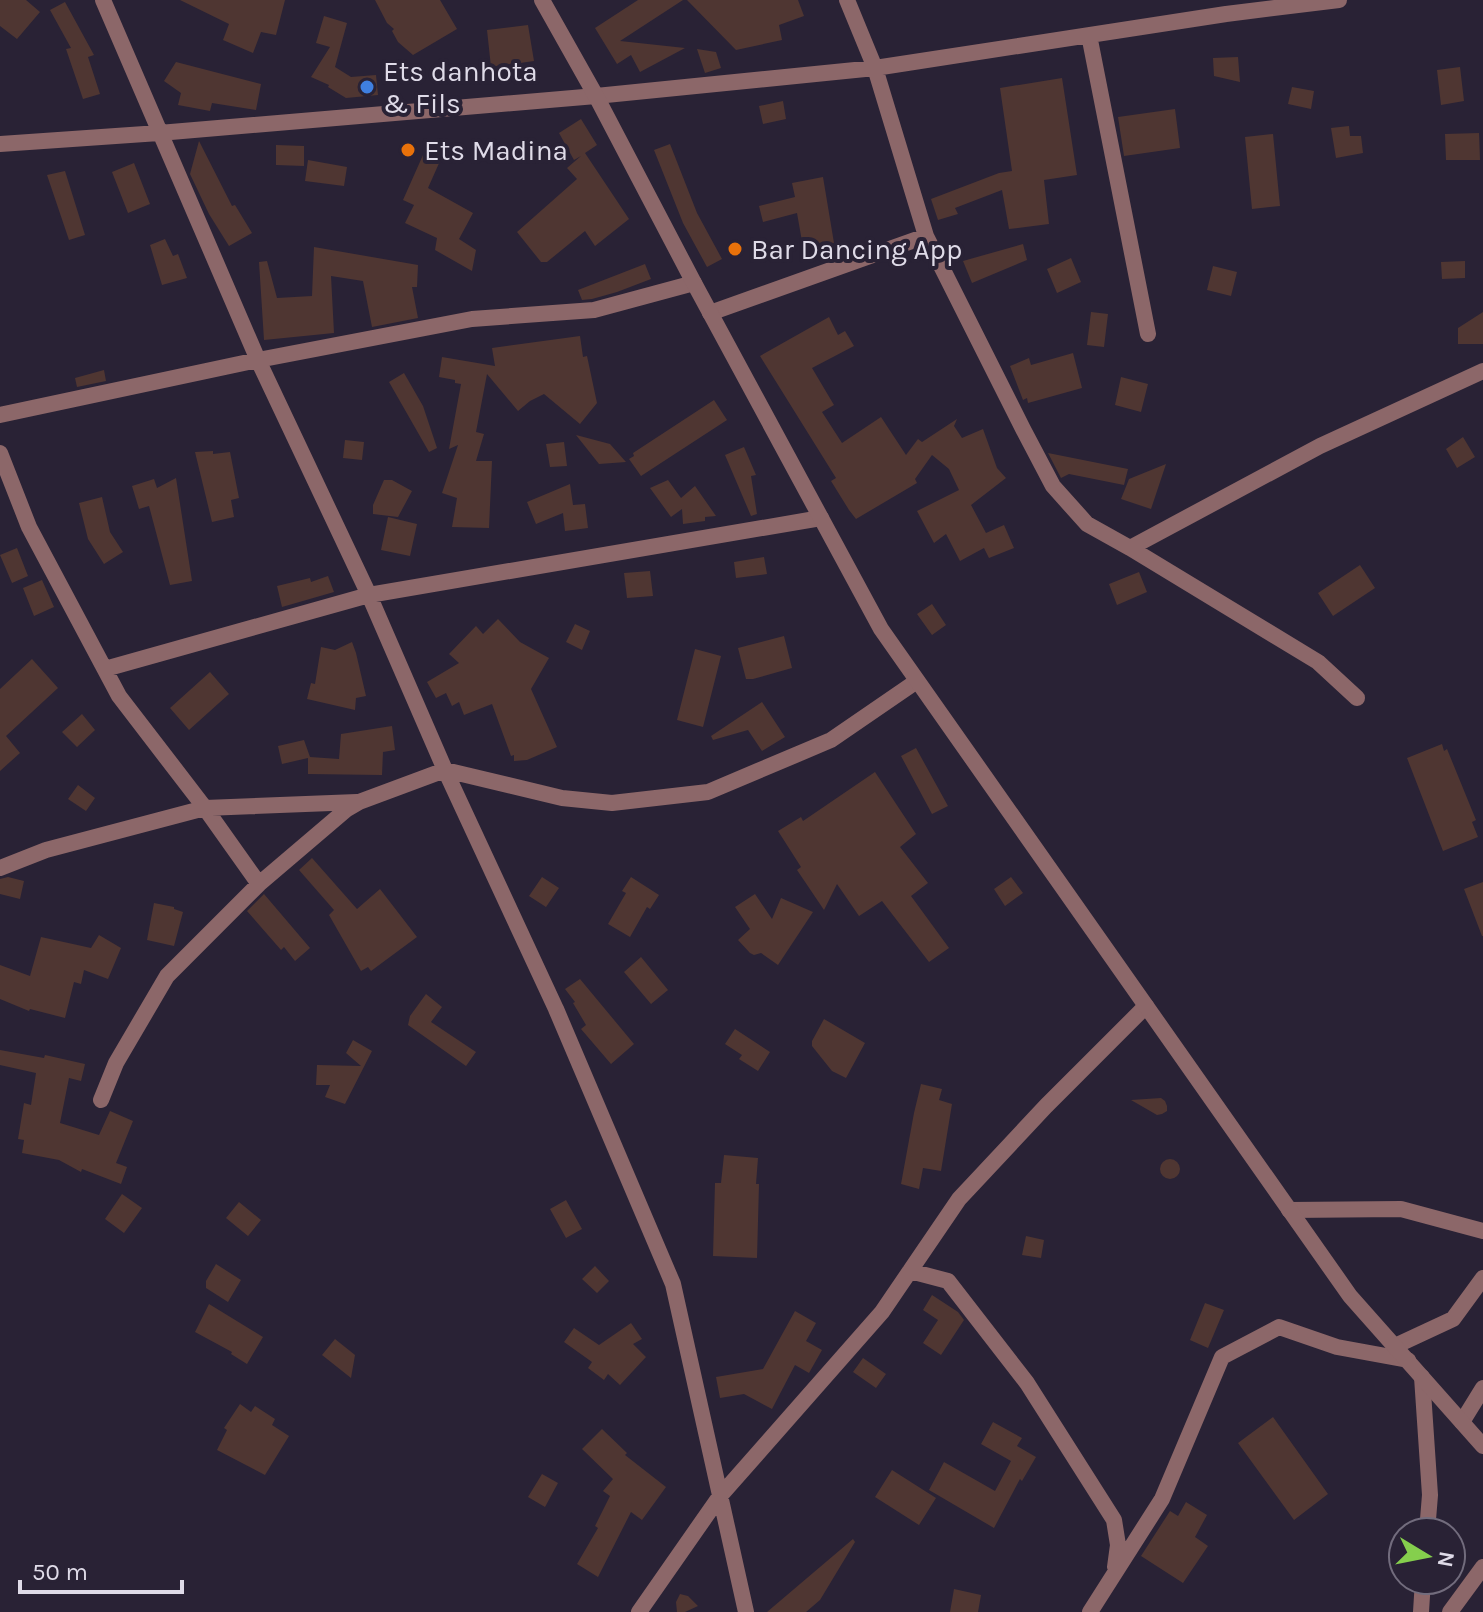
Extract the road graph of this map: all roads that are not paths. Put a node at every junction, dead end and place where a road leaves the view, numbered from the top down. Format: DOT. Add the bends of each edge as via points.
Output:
graph roads {
  1 [pos="103,0"];
  2 [pos="542,0"];
  3 [pos="847,0"];
  4 [pos="1339,0"];
  5 [pos="1089,35"];
  6 [pos="875,68"];
  7 [pos="596,96"];
  8 [pos="159,133"];
  9 [pos="0,144"];
  10 [pos="926,236"];
  11 [pos="694,283"];
  12 [pos="710,313"];
  13 [pos="1148,334"];
  14 [pos="258,360"];
  15 [pos="1483,371"];
  16 [pos="0,415"];
  17 [pos="0,453"];
  18 [pos="821,518"];
  19 [pos="1130,548"];
  20 [pos="369,595"];
  21 [pos="105,669"];
  22 [pos="917,681"];
  23 [pos="1357,698"];
  24 [pos="445,770"];
  25 [pos="359,802"];
  26 [pos="205,808"];
  27 [pos="0,868"];
  28 [pos="259,884"];
  29 [pos="1146,1006"];
  30 [pos="101,1100"];
  31 [pos="1289,1210"];
  32 [pos="1483,1231"];
  33 [pos="910,1271"];
  34 [pos="1483,1278"];
  35 [pos="1395,1346"];
  36 [pos="1408,1360"];
  37 [pos="1422,1377"];
  38 [pos="1483,1388"];
  39 [pos="1462,1422"];
  40 [pos="1483,1446"];
  41 [pos="720,1496"];
  42 [pos="1428,1516"];
  43 [pos="1483,1567"];
  44 [pos="1114,1573"];
  45 [pos="639,1612"];
  46 [pos="746,1612"];
  47 [pos="1090,1612"];
  48 [pos="1450,1612"];
  1 -- 8 [label="street"];
  2 -- 7 [label="street"];
  3 -- 6 [label="street"];
  4 -- 5 [label="street"];
  5 -- 6 [label="street"];
  5 -- 13 [label="street"];
  6 -- 7 [label="street"];
  6 -- 10 [label="street"];
  7 -- 8 [label="street"];
  7 -- 11 [label="street"];
  8 -- 9 [label="street"];
  8 -- 14 [label="street"];
  10 -- 12 [label="street"];
  10 -- 19 [label="street" via="1053,486 1087,524"];
  11 -- 12 [label="street"];
  11 -- 14 [label="street" via="594,310 472,319"];
  12 -- 18 [label="street"];
  14 -- 16 [label="street"];
  14 -- 20 [label="street"];
  15 -- 19 [label="street" via="1320,446"];
  17 -- 21 [label="street" via="29,527"];
  18 -- 20 [label="street"];
  18 -- 22 [label="street" via="881,629"];
  19 -- 23 [label="street" via="1318,662"];
  20 -- 21 [label="street"];
  20 -- 24 [label="street"];
  21 -- 26 [label="street" via="119,696"];
  22 -- 24 [label="street" via="831,740 708,792 600,802"];
  22 -- 29 [label="street"];
  24 -- 25 [label="street"];
  24 -- 41 [label="street" via="556,1009 673,1284"];
  25 -- 26 [label="street"];
  25 -- 28 [label="street"];
  26 -- 27 [label="street" via="46,850"];
  26 -- 28 [label="street"];
  28 -- 30 [label="street" via="167,976 116,1063"];
  29 -- 31 [label="street"];
  29 -- 33 [label="street" via="959,1199"];
  31 -- 32 [label="street" via="1401,1209"];
  31 -- 35 [label="street" via="1350,1296"];
  33 -- 41 [label="street" via="882,1312"];
  33 -- 44 [label="street" via="948,1281 1027,1383 1114,1520"];
  34 -- 35 [label="street" via="1453,1319"];
  35 -- 36 [label="street"];
  36 -- 37 [label="street"];
  36 -- 44 [label="street" via="1337,1347 1279,1327 1222,1357 1162,1499"];
  37 -- 39 [label="street"];
  37 -- 42 [label="street"];
  38 -- 39 [label="street"];
  39 -- 40 [label="street"];
  41 -- 45 [label="street"];
  41 -- 46 [label="street"];
  43 -- 48 [label="street"];
  44 -- 47 [label="street"];
}
